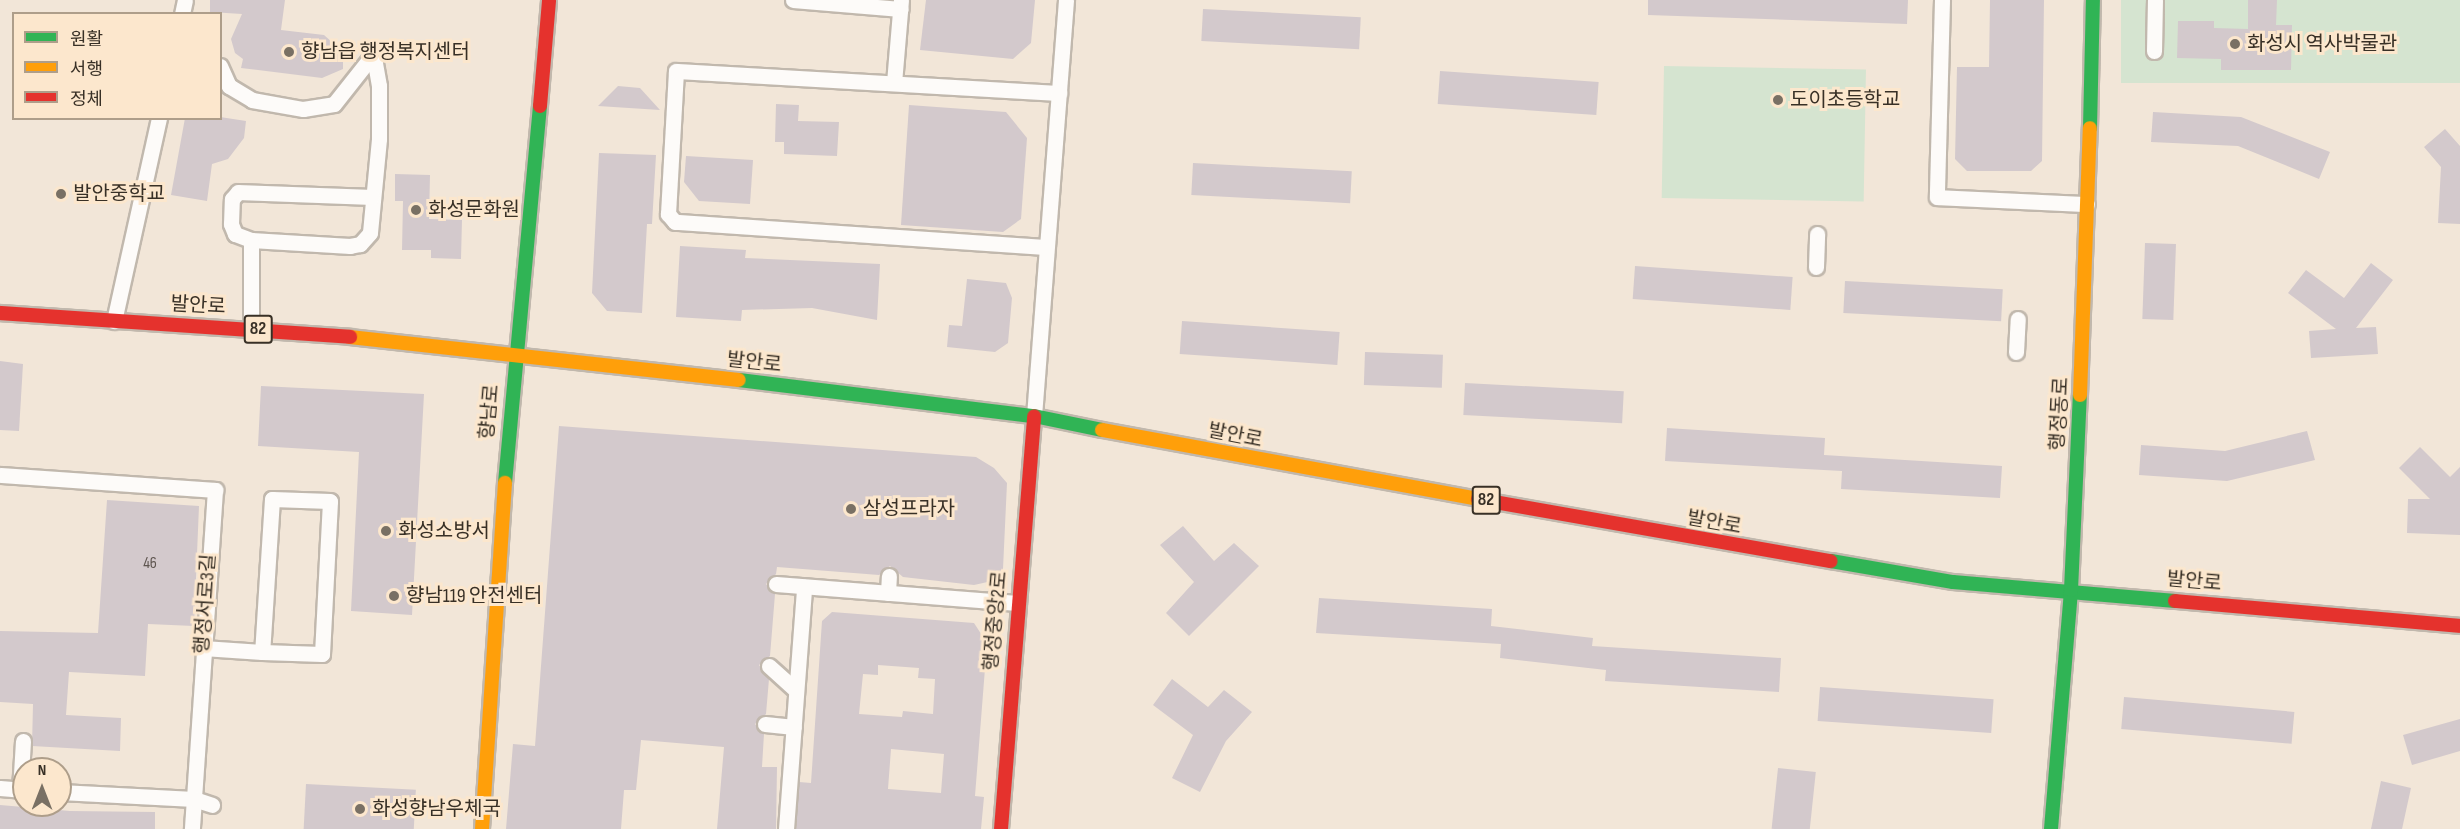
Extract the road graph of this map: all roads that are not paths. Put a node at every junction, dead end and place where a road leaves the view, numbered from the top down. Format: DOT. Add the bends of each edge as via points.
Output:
graph roads {
  1 [pos="549,0"];
  2 [pos="793,0"];
  3 [pos="1066,0"];
  4 [pos="1942,0"];
  5 [pos="2093,0"];
  6 [pos="2155,0"];
  7 [pos="835,2"];
  8 [pos="901,4"];
  9 [pos="2154,51"];
  10 [pos="222,70"];
  11 [pos="894,83"];
  12 [pos="1059,93"];
  13 [pos="159,120"];
  14 [pos="372,197"];
  15 [pos="2087,204"];
  16 [pos="1817,234"];
  17 [pos="251,240"];
  18 [pos="1046,247"];
  19 [pos="1816,267"];
  20 [pos="0,313"];
  21 [pos="2018,319"];
  22 [pos="114,321"];
  23 [pos="251,329"];
  24 [pos="2016,352"];
  25 [pos="515,354"];
  26 [pos="1034,416"];
  27 [pos="0,475"];
  28 [pos="889,576"];
  29 [pos="910,578"];
  30 [pos="776,584"];
  31 [pos="804,587"];
  32 [pos="2071,590"];
  33 [pos="888,593"];
  34 [pos="909,594"];
  35 [pos="1017,603"];
  36 [pos="2460,627"];
  37 [pos="203,648"];
  38 [pos="262,652"];
  39 [pos="770,666"];
  40 [pos="796,690"];
  41 [pos="765,724"];
  42 [pos="794,727"];
  43 [pos="22,741"];
  44 [pos="22,757"];
  45 [pos="72,793"];
  46 [pos="194,799"];
  47 [pos="212,806"];
  48 [pos="192,829"];
  49 [pos="482,829"];
  50 [pos="786,829"];
  51 [pos="1001,829"];
  52 [pos="2051,829"];
  1 -- 25 [label="main road, 향남로"];
  2 -- 7 [label="street"];
  3 -- 12 [label="street"];
  4 -- 15 [label="street" via="1937,197"];
  5 -- 15 [label="main road, 행정동로"];
  6 -- 9 [label="street"];
  7 -- 8 [label="street"];
  8 -- 11 [label="street"];
  10 -- 14 [label="street" via="230,86 252,100 303,109 334,104 363,64 372,61 381,109"];
  11 -- 12 [label="street"];
  11 -- 18 [label="street" via="676,71 670,218 681,224"];
  12 -- 18 [label="street"];
  13 -- 22 [label="street"];
  14 -- 17 [label="street" via="370,233 360,244"];
  14 -- 17 [label="street" via="238,192 232,199 231,224 235,234"];
  15 -- 32 [label="main road, 행정동로"];
  16 -- 19 [label="street"];
  17 -- 23 [label="street"];
  18 -- 26 [label="street"];
  20 -- 22 [label="main road, 발안로 / 82"];
  21 -- 24 [label="street"];
  22 -- 23 [label="main road, 발안로 / 82"];
  23 -- 25 [label="main road, 발안로 / 82" via="416,341"];
  25 -- 26 [label="main road, 발안로 / 82"];
  25 -- 49 [label="main road, 향남로"];
  26 -- 32 [label="main road, 발안로 / 82" via="1214,453 1763,552 1953,582"];
  26 -- 35 [label="main road, 행정중앙2로"];
  27 -- 37 [label="street, 행정서로3길" via="215,490"];
  28 -- 33 [label="street"];
  29 -- 34 [label="street"];
  30 -- 31 [label="street"];
  31 -- 33 [label="street"];
  31 -- 40 [label="street"];
  32 -- 36 [label="main road, 발안로 / 82"];
  32 -- 52 [label="main road, 행정동로"];
  33 -- 34 [label="street"];
  34 -- 35 [label="street"];
  35 -- 51 [label="main road, 행정중앙2로"];
  37 -- 38 [label="street"];
  37 -- 46 [label="street, 행정서로3길"];
  38 -- 38 [label="street" via="322,654 330,501 272,499"];
  39 -- 40 [label="street"];
  40 -- 42 [label="street"];
  41 -- 42 [label="street"];
  42 -- 50 [label="street"];
  43 -- 44 [label="street"];
  45 -- 46 [label="street"];
  46 -- 47 [label="street"];
  46 -- 48 [label="street, 행정서로3길"];
}
